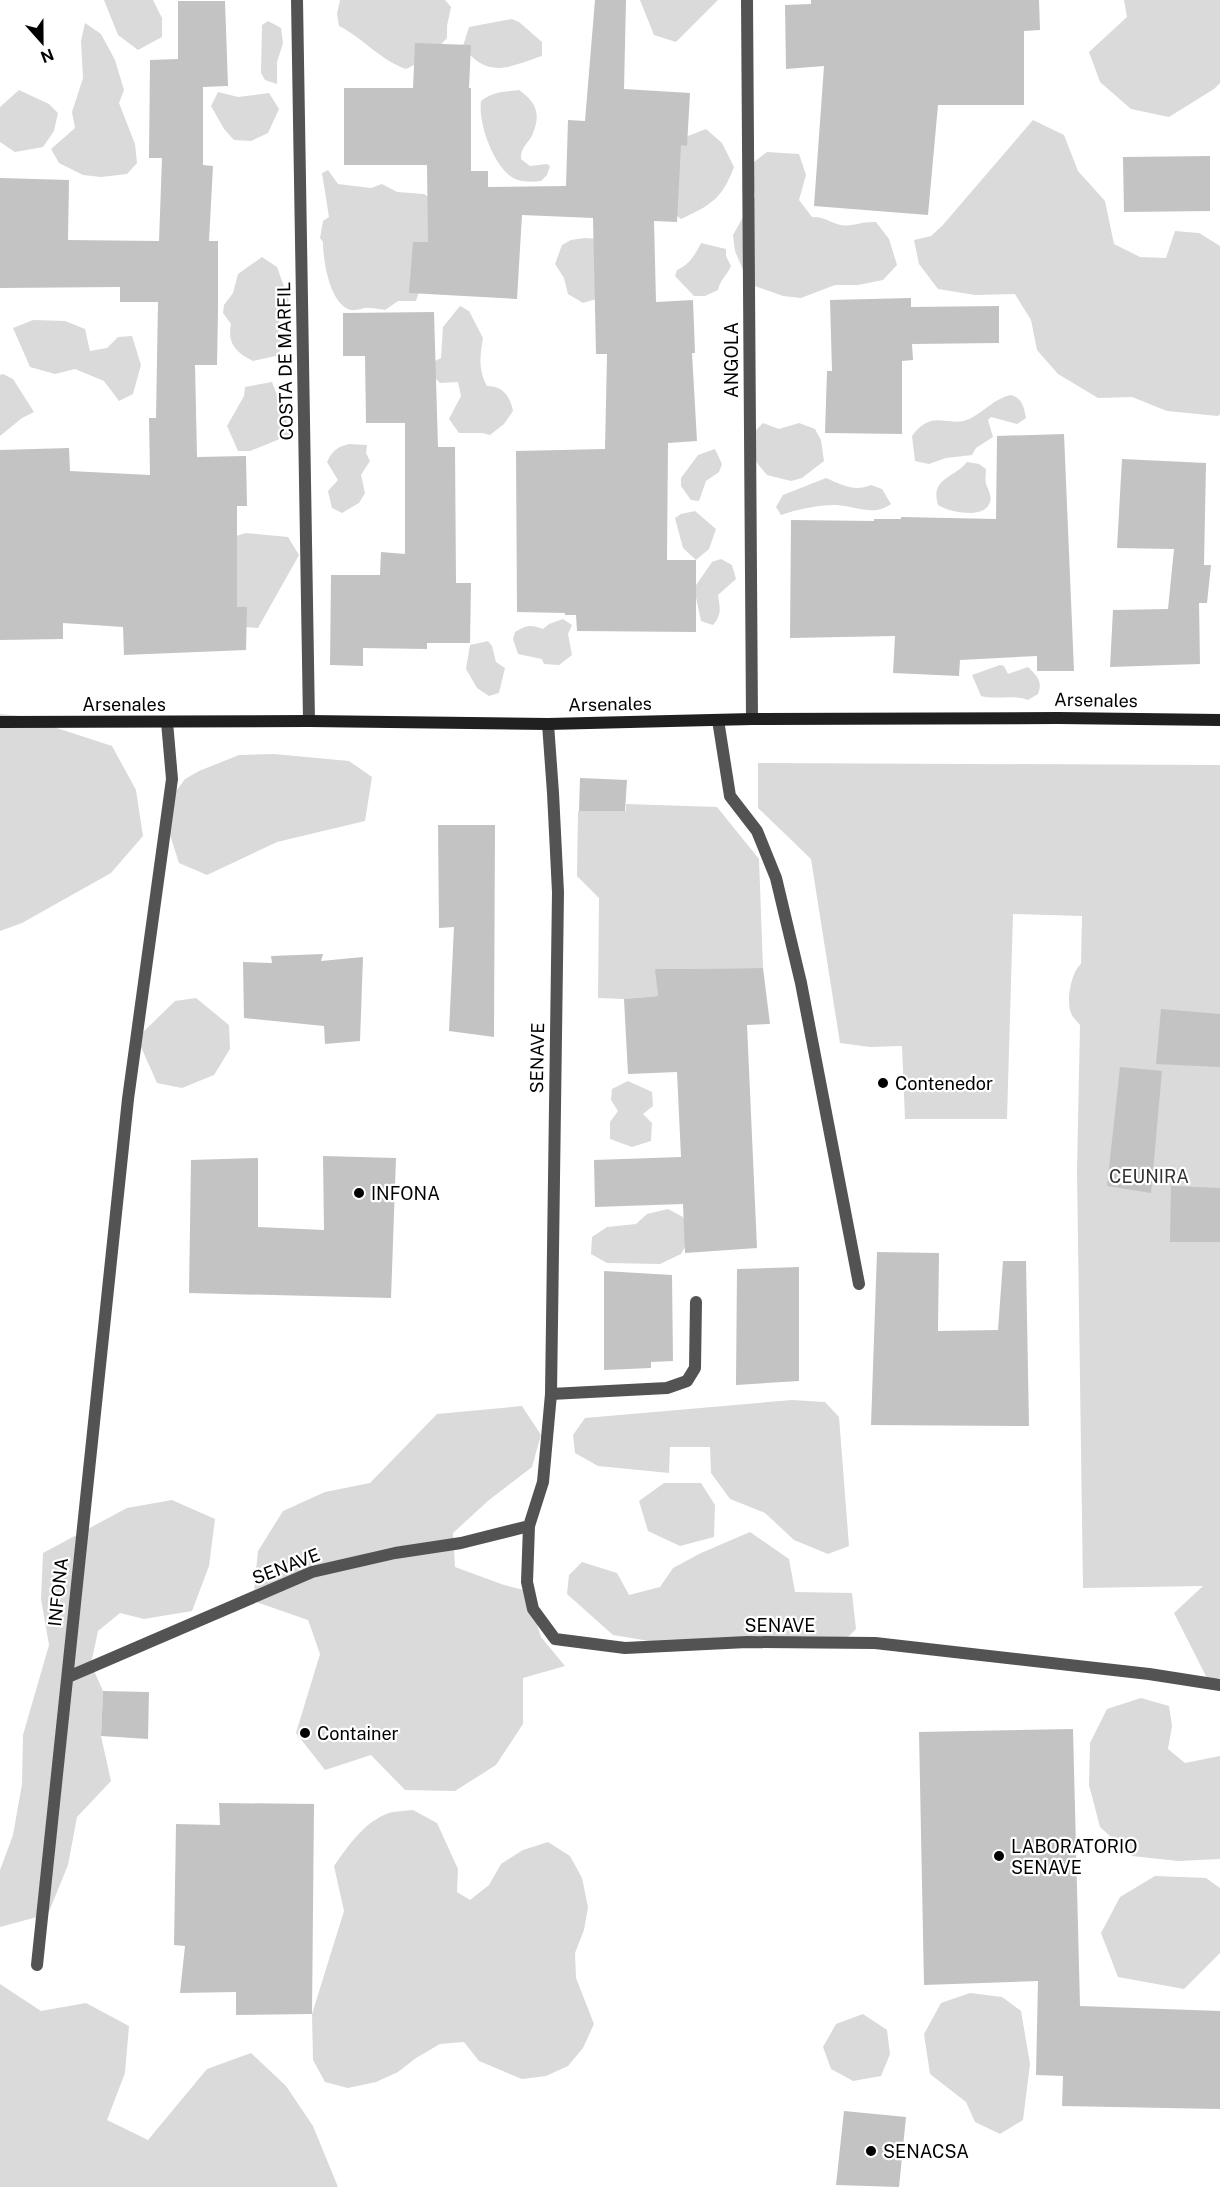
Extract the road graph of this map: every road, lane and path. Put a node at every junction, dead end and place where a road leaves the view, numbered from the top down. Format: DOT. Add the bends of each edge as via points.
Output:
graph roads {
  1 [pos="297,0"];
  2 [pos="747,0"];
  3 [pos="752,719"];
  4 [pos="718,720"];
  5 [pos="1220,720"];
  6 [pos="309,721"];
  7 [pos="0,722"];
  8 [pos="167,722"];
  9 [pos="548,724"];
  10 [pos="859,1284"];
  11 [pos="696,1302"];
  12 [pos="551,1394"];
  13 [pos="529,1526"];
  14 [pos="68,1677"];
  15 [pos="1220,1685"];
  16 [pos="37,1965"];
  1 -- 6 [label="street, COSTA DE MARFIL"];
  2 -- 3 [label="street, ANGOLA"];
  3 -- 4 [label="main road, Arsenales"];
  3 -- 5 [label="main road, Arsenales"];
  4 -- 9 [label="main road, Arsenales"];
  4 -- 10 [label="street" via="730,796 757,831 776,878 801,983"];
  6 -- 8 [label="main road, Arsenales"];
  6 -- 9 [label="main road, Arsenales"];
  7 -- 8 [label="main road, Arsenales"];
  8 -- 14 [label="street, INFONA" via="172,779 128,1099"];
  9 -- 12 [label="street, SENAVE" via="558,892"];
  11 -- 12 [label="street" via="695,1368 687,1381 667,1388"];
  12 -- 13 [label="street, SENAVE" via="543,1482"];
  13 -- 14 [label="street, SENAVE" via="312,1572"];
  13 -- 15 [label="street, SENAVE" via="527,1582 533,1609 555,1639 625,1648 747,1642 874,1643"];
  14 -- 16 [label="street, INFONA"];
}
